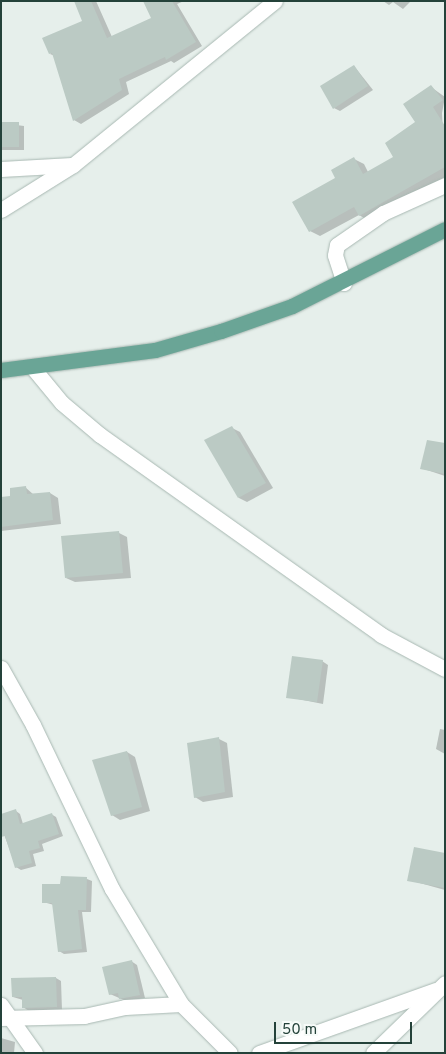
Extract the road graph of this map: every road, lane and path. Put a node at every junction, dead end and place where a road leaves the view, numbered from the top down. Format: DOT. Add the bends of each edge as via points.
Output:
graph roads {
  1 [pos="275,1"];
  2 [pos="74,165"];
  3 [pos="1,169"];
  4 [pos="445,185"];
  5 [pos="1,210"];
  6 [pos="445,228"];
  7 [pos="344,282"];
  8 [pos="33,368"];
  9 [pos="1,370"];
  10 [pos="1,668"];
  11 [pos="445,669"];
  12 [pos="441,987"];
  13 [pos="181,1004"];
  14 [pos="1,1005"];
  15 [pos="6,1018"];
  16 [pos="35,1053"];
  17 [pos="230,1053"];
  18 [pos="259,1053"];
  19 [pos="373,1053"];
  1 -- 2 [label="street"];
  2 -- 3 [label="street"];
  2 -- 5 [label="street"];
  4 -- 7 [label="street" via="383,213 337,245 335,255"];
  6 -- 7 [label="main road"];
  7 -- 8 [label="main road" via="292,306 155,350"];
  8 -- 9 [label="main road"];
  8 -- 11 [label="street" via="62,403 100,435 381,635"];
  10 -- 13 [label="street" via="33,725 112,889"];
  12 -- 18 [label="street"];
  12 -- 19 [label="street"];
  13 -- 15 [label="street" via="125,1007 84,1016"];
  13 -- 17 [label="street"];
  14 -- 15 [label="street"];
  15 -- 16 [label="street"];
}
